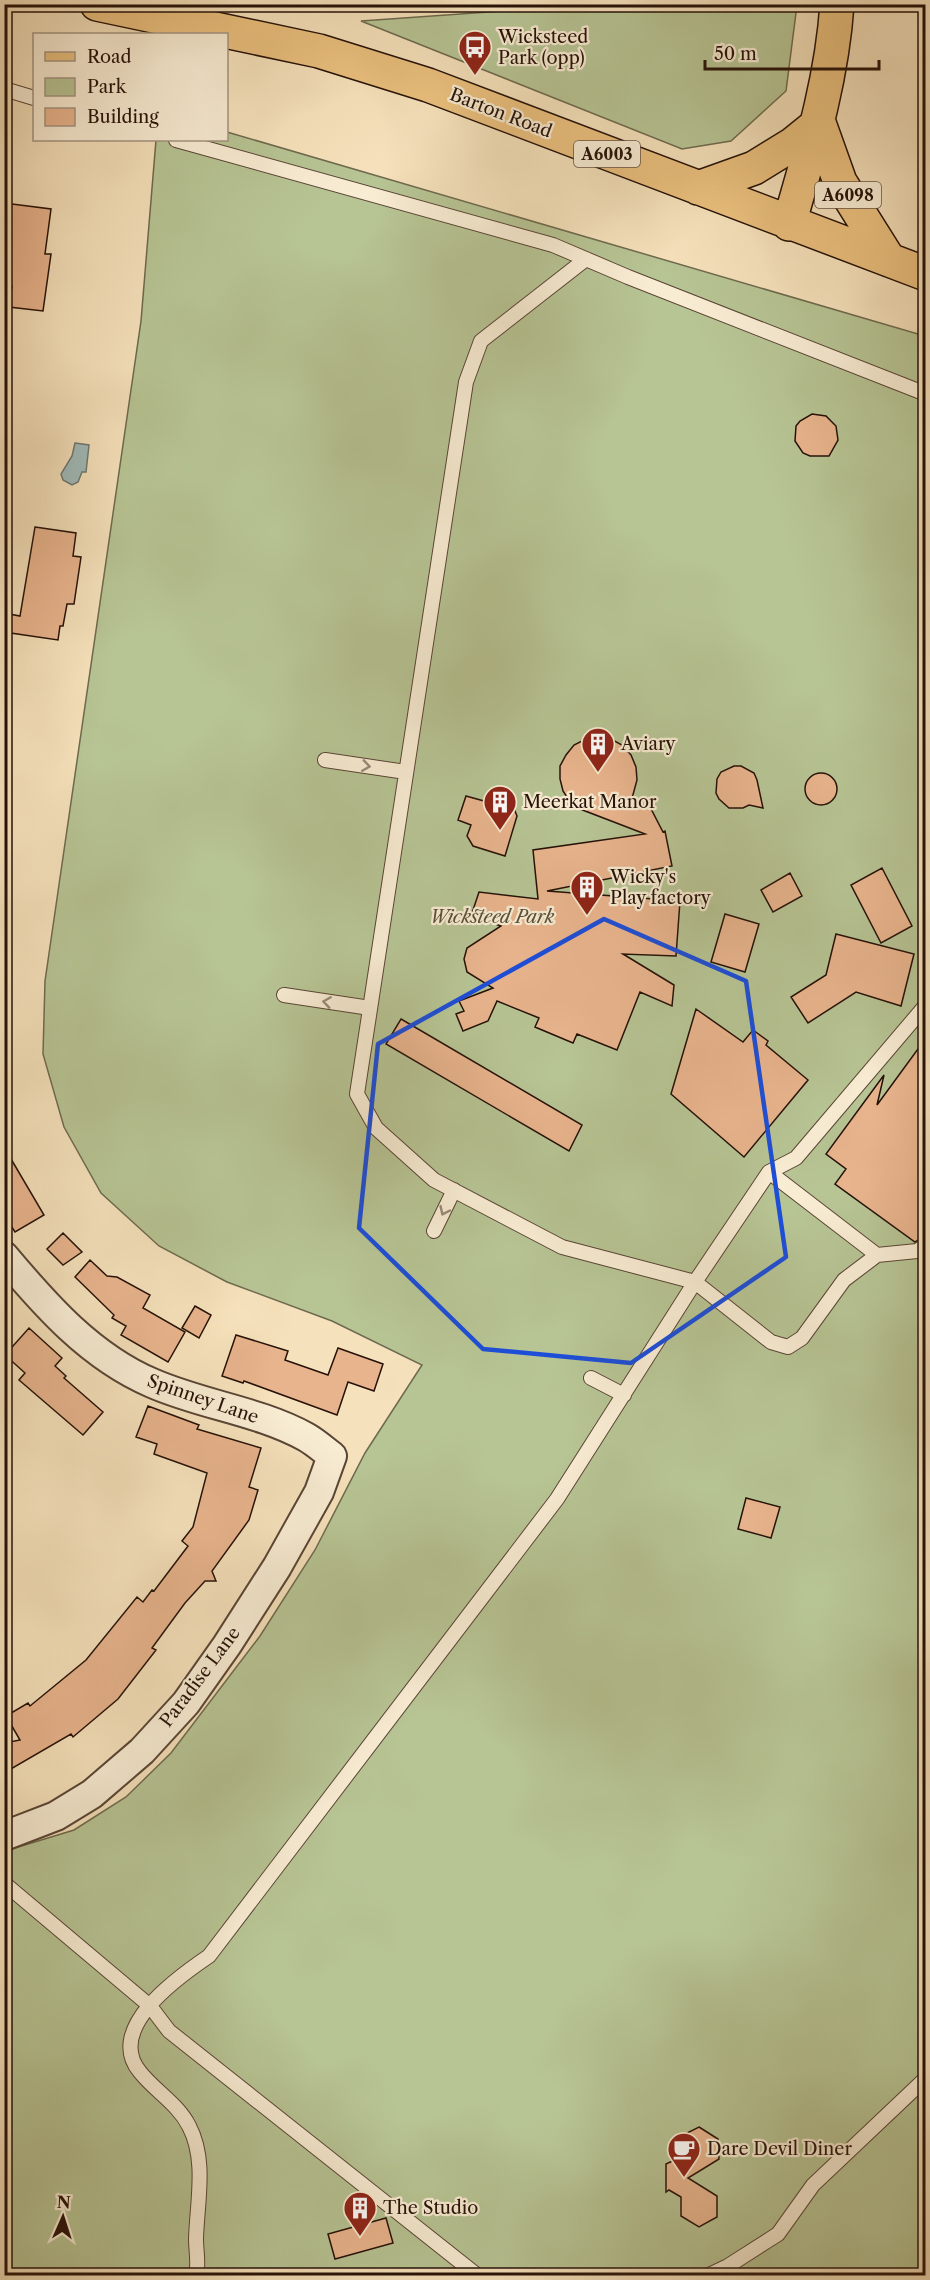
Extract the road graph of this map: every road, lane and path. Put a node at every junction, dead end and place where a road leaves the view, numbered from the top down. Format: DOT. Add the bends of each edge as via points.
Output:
graph roads {
  1 [pos="97,4"];
  2 [pos="837,4"];
  3 [pos="4,89"];
  4 [pos="33,98"];
  5 [pos="819,123"];
  6 [pos="180,141"];
  7 [pos="698,188"];
  8 [pos="789,224"];
  9 [pos="586,259"];
  10 [pos="889,260"];
  11 [pos="926,274"];
  12 [pos="926,394"];
  13 [pos="325,760"];
  14 [pos="406,772"];
  15 [pos="284,995"];
  16 [pos="926,1005"];
  17 [pos="370,1008"];
  18 [pos="769,1172"];
  19 [pos="454,1190"];
  20 [pos="434,1231"];
  21 [pos="926,1245"];
  22 [pos="878,1255"];
  23 [pos="4,1256"];
  24 [pos="695,1282"];
  25 [pos="591,1378"];
  26 [pos="624,1395"];
  27 [pos="332,1456"];
  28 [pos="4,1836"];
  29 [pos="4,1883"];
  30 [pos="150,2006"];
  31 [pos="926,2078"];
  32 [pos="198,2274"];
  33 [pos="477,2276"];
  34 [pos="707,2276"];
  1 -- 7 [label="main road, Barton Road / A6003" via="337,56 428,85"];
  2 -- 5 [label="main road, A6098"];
  3 -- 4 [label="lane"];
  5 -- 7 [label="main road" via="754,168"];
  5 -- 8 [label="main road, A6098"];
  5 -- 10 [label="main road, A6098" via="840,182"];
  6 -- 9 [label="lane" via="553,245"];
  7 -- 8 [label="main road, Barton Road / A6003"];
  8 -- 10 [label="main road, Barton Road / A6003"];
  9 -- 12 [label="lane"];
  9 -- 14 [label="lane" via="481,341 473,361 466,382"];
  10 -- 11 [label="main road, Barton Road / A6003"];
  13 -- 14 [label="lane, one-way"];
  14 -- 17 [label="lane"];
  17 -- 15 [label="lane, one-way"];
  16 -- 18 [label="lane" via="796,1158"];
  17 -- 19 [label="lane" via="357,1094 376,1128 434,1180"];
  18 -- 22 [label="lane"];
  18 -- 24 [label="lane"];
  19 -- 20 [label="lane, one-way"];
  19 -- 24 [label="lane" via="562,1247"];
  21 -- 22 [label="lane" via="917,1251"];
  22 -- 24 [label="lane" via="844,1280 802,1338 788,1347 771,1342"];
  23 -- 27 [label="street, Spinney Lane" via="45,1305 106,1358 151,1383 274,1423 307,1438"];
  24 -- 26 [label="lane"];
  25 -- 26 [label="lane"];
  26 -- 30 [label="lane" via="557,1499 208,1956 181,1975"];
  27 -- 28 [label="street, Paradise Lane" via="320,1492 277,1567 186,1702 141,1751 92,1794 56,1816"];
  29 -- 30 [label="lane"];
  30 -- 32 [label="lane" via="135,2026 130,2049 138,2070 182,2115 195,2138 200,2162"];
  30 -- 33 [label="lane" via="169,2031"];
  31 -- 34 [label="lane" via="813,2185 778,2234"];
}
